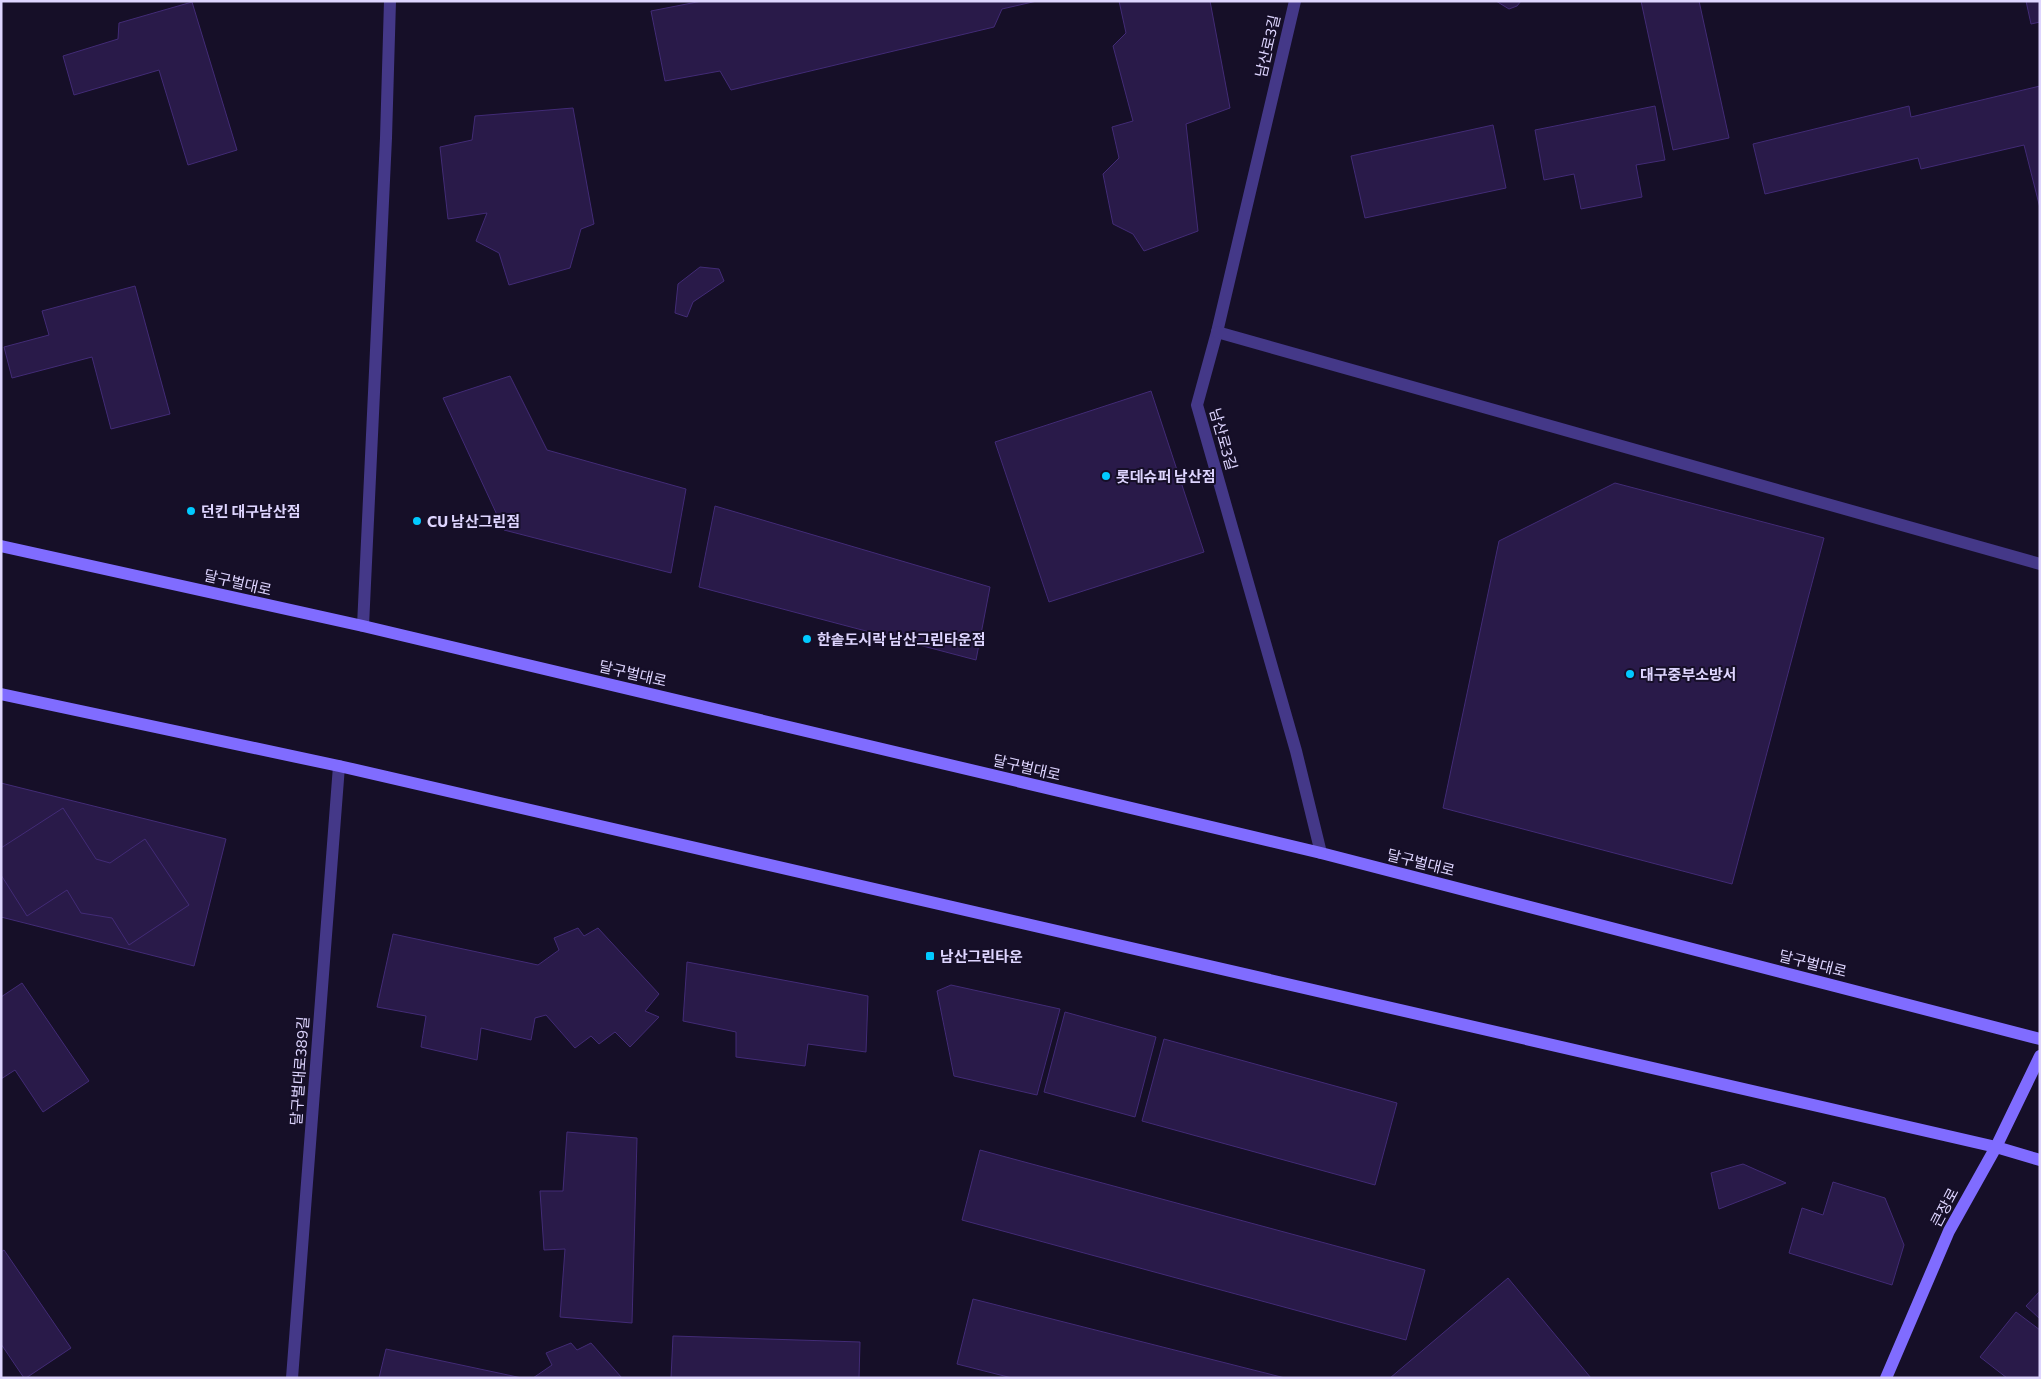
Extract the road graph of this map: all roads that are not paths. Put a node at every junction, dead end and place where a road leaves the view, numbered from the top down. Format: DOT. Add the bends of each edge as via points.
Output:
graph roads {
  1 [pos="390,1"];
  2 [pos="1294,1"];
  3 [pos="1217,332"];
  4 [pos="1,546"];
  5 [pos="2040,564"];
  6 [pos="363,626"];
  7 [pos="1,694"];
  8 [pos="339,766"];
  9 [pos="1321,853"];
  10 [pos="2040,1039"];
  11 [pos="2040,1056"];
  12 [pos="1996,1147"];
  13 [pos="2040,1160"];
  14 [pos="292,1378"];
  15 [pos="1886,1378"];
  1 -- 6 [label="street"];
  2 -- 3 [label="street, 남산로3길"];
  3 -- 5 [label="street"];
  3 -- 9 [label="street, 남산로3길" via="1197,404 1296,751"];
  4 -- 6 [label="main road, 달구벌대로"];
  6 -- 9 [label="main road, 달구벌대로"];
  7 -- 8 [label="main road"];
  8 -- 12 [label="main road"];
  8 -- 14 [label="street, 달구벌대로389길"];
  9 -- 10 [label="main road, 달구벌대로"];
  11 -- 12 [label="main road, 큰장로"];
  12 -- 13 [label="main road"];
  12 -- 15 [label="main road, 큰장로" via="1949,1230"];
}
